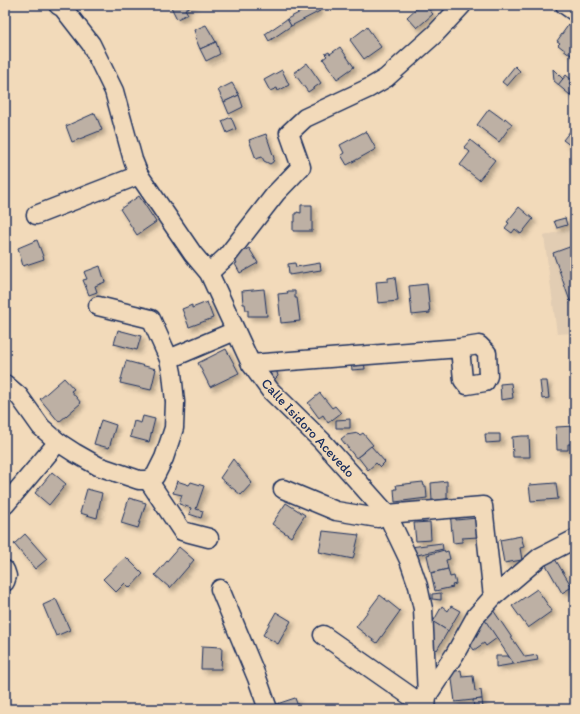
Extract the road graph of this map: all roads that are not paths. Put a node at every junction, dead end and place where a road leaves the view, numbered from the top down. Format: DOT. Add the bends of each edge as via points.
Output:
graph roads {
  1 [pos="58,5"];
  2 [pos="462,5"];
  3 [pos="565,5"];
  4 [pos="575,12"];
  5 [pos="139,175"];
  6 [pos="36,215"];
  7 [pos="208,273"];
  8 [pos="98,306"];
  9 [pos="235,331"];
  10 [pos="460,348"];
  11 [pos="168,359"];
  12 [pos="251,364"];
  13 [pos="5,384"];
  14 [pos="58,442"];
  15 [pos="148,480"];
  16 [pos="283,489"];
  17 [pos="5,505"];
  18 [pos="387,514"];
  19 [pos="208,538"];
  20 [pos="575,539"];
  21 [pos="5,570"];
  22 [pos="5,582"];
  23 [pos="220,589"];
  24 [pos="493,597"];
  25 [pos="323,635"];
  26 [pos="426,704"];
  27 [pos="268,709"];
  1 -- 5 [label="street, Calle Isidoro Acevedo" via="91,44 114,91"];
  2 -- 7 [label="street" via="386,78 305,118 289,133 301,167 276,193 228,255"];
  3 -- 4 [label="street"];
  5 -- 6 [label="street"];
  5 -- 7 [label="street, Calle Isidoro Acevedo"];
  7 -- 9 [label="street, Calle Isidoro Acevedo"];
  8 -- 11 [label="street" via="150,319"];
  9 -- 11 [label="street"];
  9 -- 12 [label="street, Calle Isidoro Acevedo"];
  10 -- 12 [label="street"];
  11 -- 15 [label="street" via="175,402 174,428 164,458 155,476"];
  12 -- 18 [label="street, Calle Isidoro Acevedo" via="270,390 322,441"];
  13 -- 14 [label="street" via="19,396 41,427"];
  14 -- 15 [label="street" via="98,466 139,480"];
  14 -- 17 [label="street"];
  15 -- 19 [label="street" via="182,531"];
  16 -- 18 [label="street" via="336,512 378,518"];
  18 -- 24 [label="street" via="483,506"];
  18 -- 26 [label="street, Calle Isidoro Acevedo" via="409,560 423,609"];
  20 -- 24 [label="street" via="540,558"];
  21 -- 22 [label="street"];
  23 -- 27 [label="street"];
  24 -- 26 [label="street" via="476,616"];
  25 -- 26 [label="street"];
}
